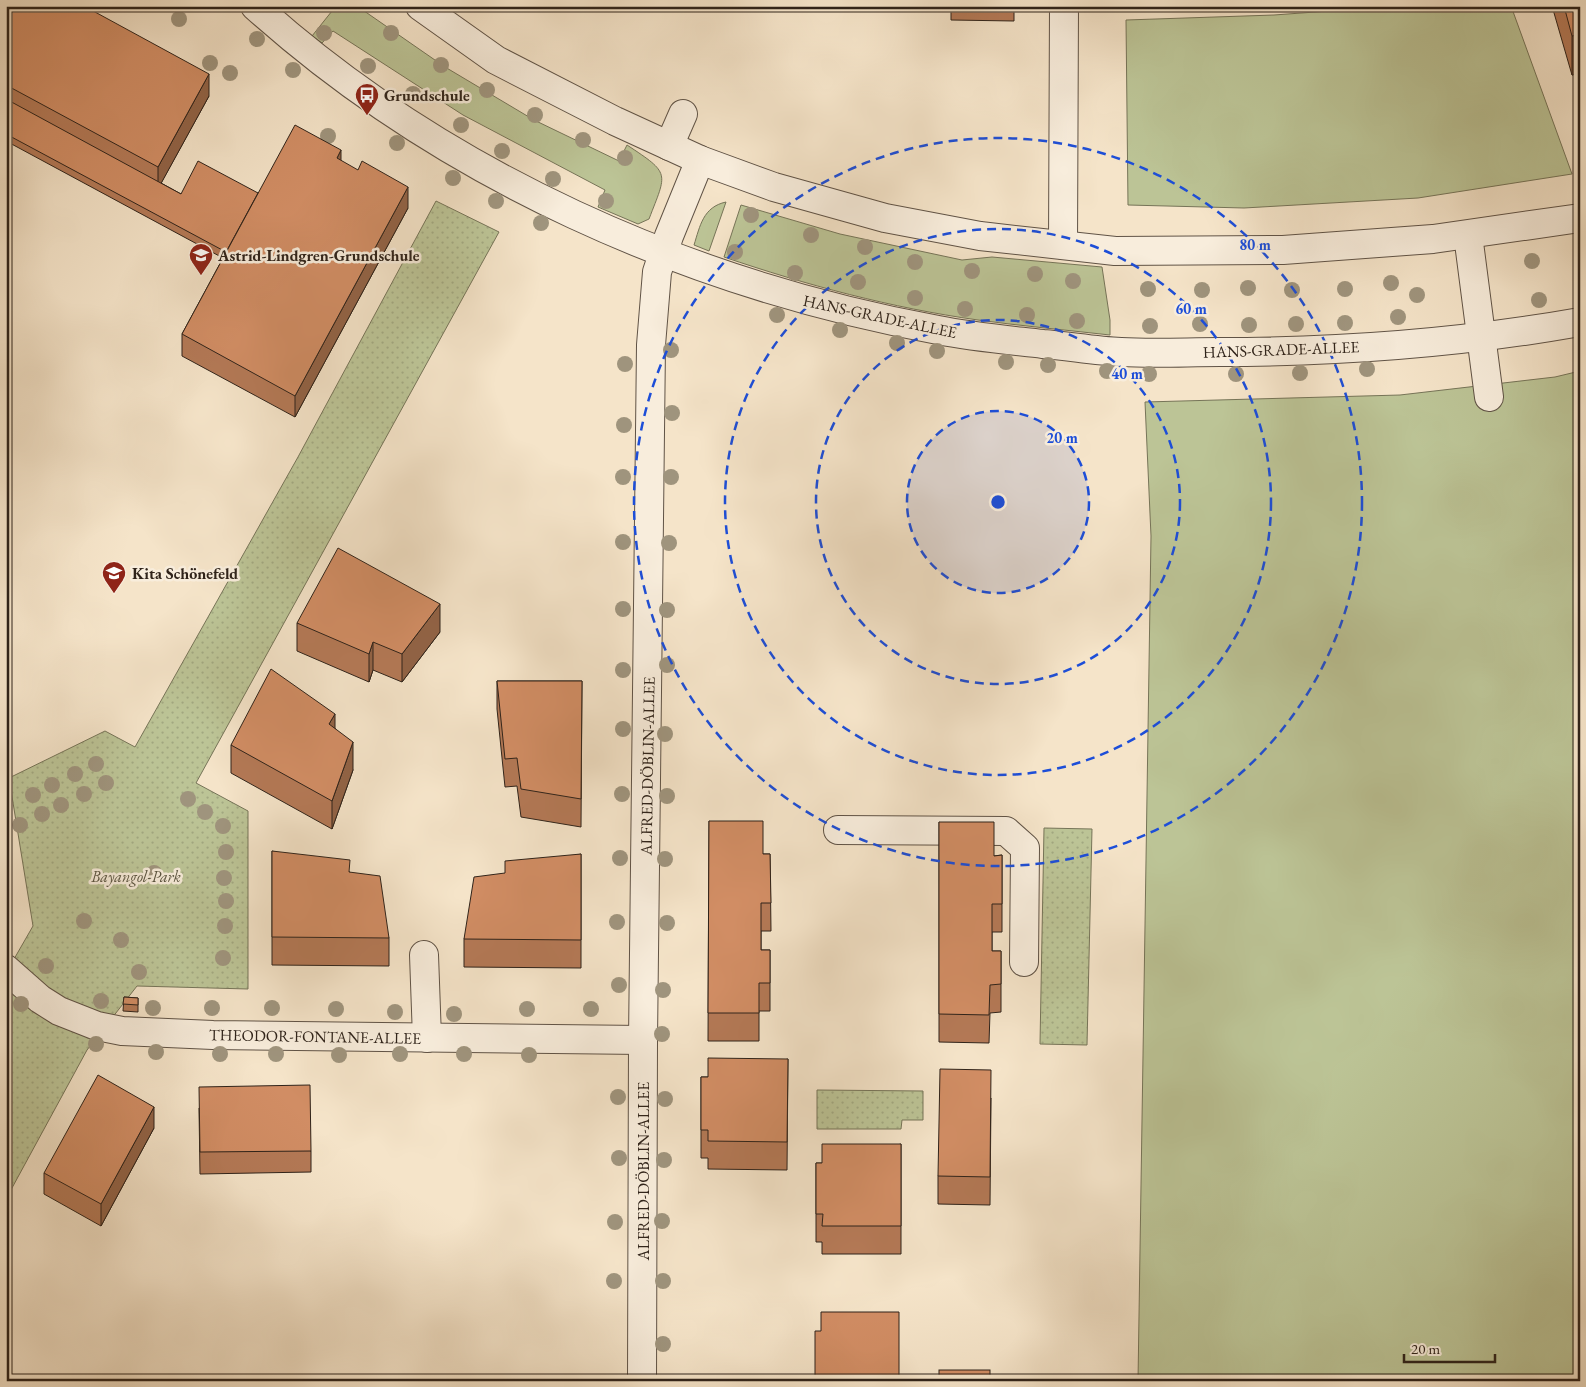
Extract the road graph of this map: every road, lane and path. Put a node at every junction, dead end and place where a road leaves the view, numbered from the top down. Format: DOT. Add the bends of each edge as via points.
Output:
graph roads {
  1 [pos="255,6"];
  2 [pos="420,6"];
  3 [pos="1064,6"];
  4 [pos="683,114"];
  5 [pos="669,146"];
  6 [pos="700,160"];
  7 [pos="1580,218"];
  8 [pos="1468,235"];
  9 [pos="1063,245"];
  10 [pos="663,253"];
  11 [pos="1580,322"];
  12 [pos="1481,338"];
  13 [pos="1488,397"];
  14 [pos="838,830"];
  15 [pos="424,955"];
  16 [pos="1024,962"];
  17 [pos="6,969"];
  18 [pos="427,1038"];
  19 [pos="643,1040"];
  20 [pos="642,1381"];
  1 -- 10 [label="street, HANS-GRADE-ALLEE" via="370,98 487,170"];
  2 -- 5 [label="street" via="496,60"];
  3 -- 9 [label="street"];
  4 -- 5 [label="street"];
  5 -- 6 [label="street"];
  6 -- 9 [label="street" via="774,187 885,218 980,236"];
  6 -- 10 [label="street, ALFRED-DÖBLIN-ALLEE"];
  7 -- 8 [label="street"];
  8 -- 9 [label="street" via="1283,250 1115,251"];
  8 -- 12 [label="street"];
  10 -- 12 [label="street, HANS-GRADE-ALLEE" via="799,299 878,318 941,331 1122,352 1292,352"];
  10 -- 19 [label="street, ALFRED-DÖBLIN-ALLEE" via="657,272 651,345"];
  11 -- 12 [label="street, HANS-GRADE-ALLEE"];
  12 -- 13 [label="street"];
  14 -- 16 [label="street" via="1006,831 1025,848"];
  15 -- 18 [label="street"];
  17 -- 18 [label="street, THEODOR-FONTANE-ALLEE" via="40,1000 59,1011 97,1026 122,1031"];
  18 -- 19 [label="street, THEODOR-FONTANE-ALLEE"];
  19 -- 20 [label="street, ALFRED-DÖBLIN-ALLEE"];
}
